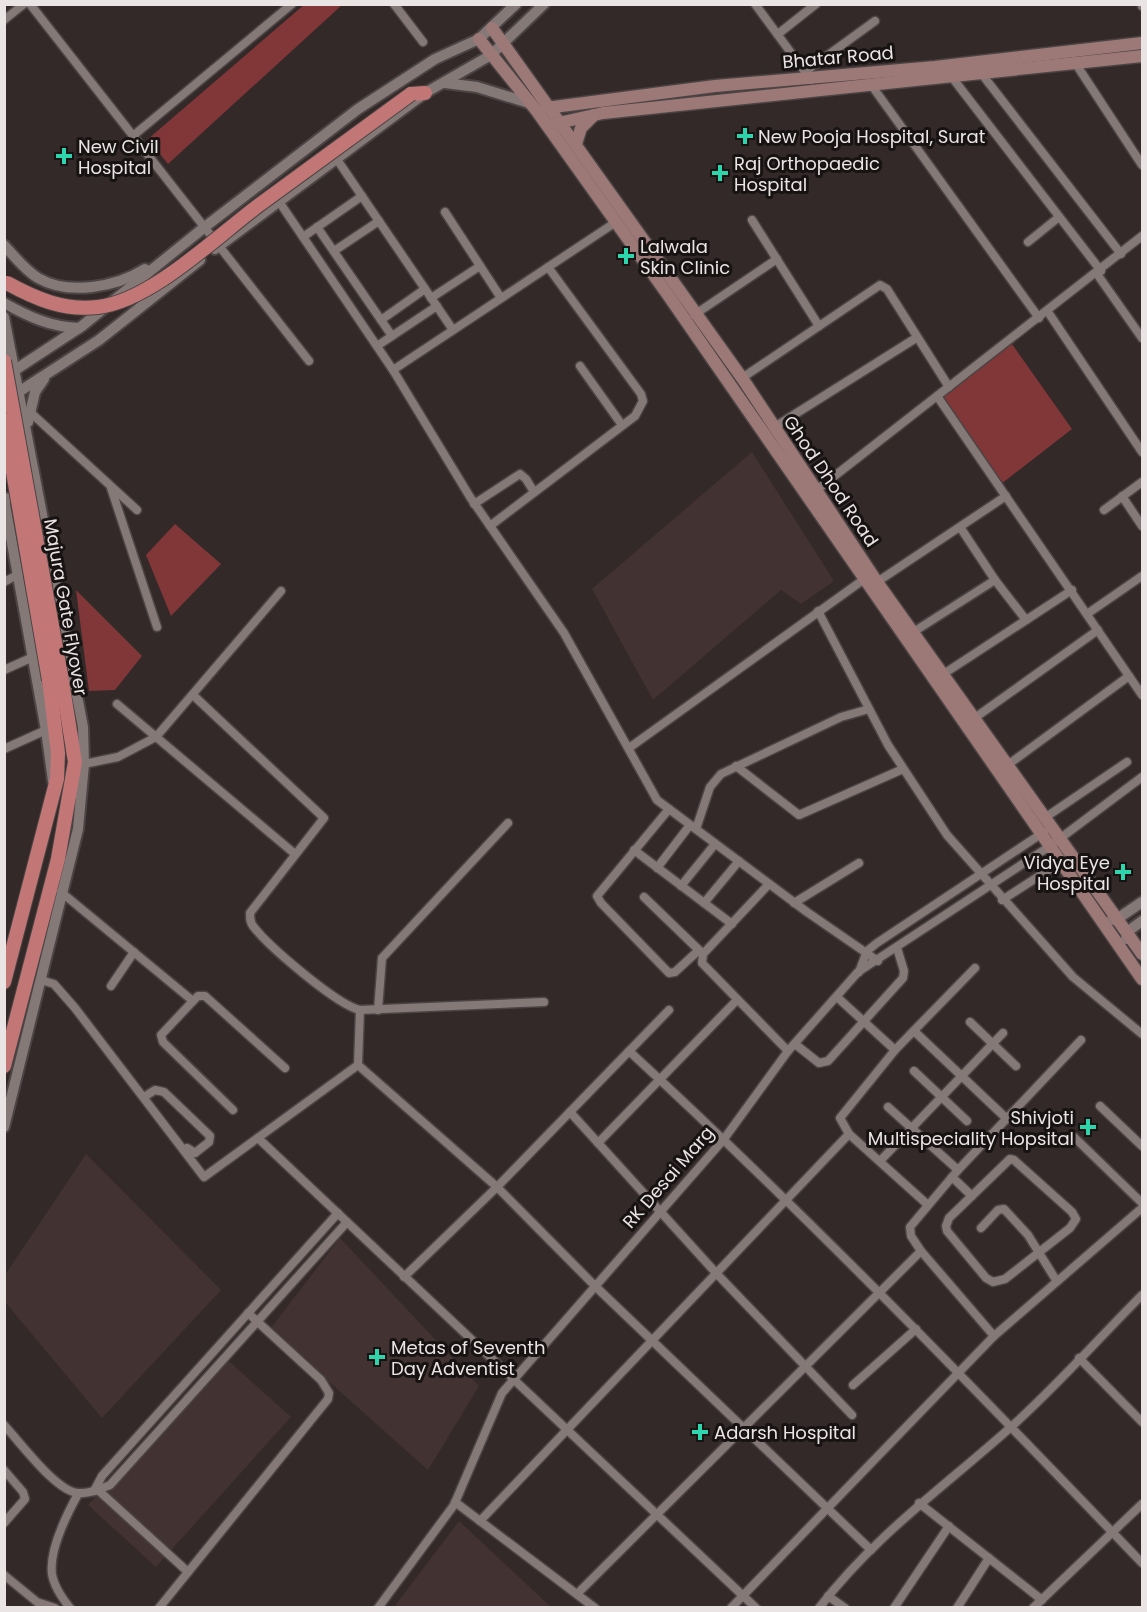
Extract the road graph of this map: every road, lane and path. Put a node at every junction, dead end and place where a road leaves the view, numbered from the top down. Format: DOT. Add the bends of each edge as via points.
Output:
graph roads {
  1 [pos="24,4"];
  2 [pos="30,4"];
  3 [pos="292,4"];
  4 [pos="394,4"];
  5 [pos="516,4"];
  6 [pos="544,4"];
  7 [pos="755,4"];
  8 [pos="816,4"];
  9 [pos="4,20"];
  10 [pos="875,21"];
  11 [pos="492,28"];
  12 [pos="778,34"];
  13 [pos="479,39"];
  14 [pos="423,42"];
  15 [pos="1143,43"];
  16 [pos="504,44"];
  17 [pos="1069,50"];
  18 [pos="491,54"];
  19 [pos="1143,56"];
  20 [pos="1074,63"];
  21 [pos="981,73"];
  22 [pos="808,74"];
  23 [pos="951,76"];
  24 [pos="532,81"];
  25 [pos="444,83"];
  26 [pos="872,86"];
  27 [pos="813,92"];
  28 [pos="425,93"];
  29 [pos="586,104"];
  30 [pos="533,106"];
  31 [pos="550,107"];
  32 [pos="595,114"];
  33 [pos="561,122"];
  34 [pos="548,126"];
  35 [pos="134,135"];
  36 [pos="576,144"];
  37 [pos="336,158"];
  38 [pos="1143,165"];
  39 [pos="362,196"];
  40 [pos="278,200"];
  41 [pos="445,212"];
  42 [pos="1059,217"];
  43 [pos="752,220"];
  44 [pos="379,221"];
  45 [pos="616,222"];
  46 [pos="206,226"];
  47 [pos="317,226"];
  48 [pos="1143,236"];
  49 [pos="303,237"];
  50 [pos="1029,242"];
  51 [pos="220,244"];
  52 [pos="4,245"];
  53 [pos="174,251"];
  54 [pos="334,251"];
  55 [pos="1120,254"];
  56 [pos="777,259"];
  57 [pos="480,266"];
  58 [pos="548,267"];
  59 [pos="1099,272"];
  60 [pos="4,281"];
  61 [pos="425,289"];
  62 [pos="431,298"];
  63 [pos="501,298"];
  64 [pos="4,303"];
  65 [pos="437,306"];
  66 [pos="1048,312"];
  67 [pos="694,315"];
  68 [pos="4,317"];
  69 [pos="1039,318"];
  70 [pos="381,320"];
  71 [pos="819,326"];
  72 [pos="79,328"];
  73 [pos="453,330"];
  74 [pos="392,336"];
  75 [pos="916,338"];
  76 [pos="1143,338"];
  77 [pos="377,346"];
  78 [pos="309,361"];
  79 [pos="10,365"];
  80 [pos="580,366"];
  81 [pos="53,370"];
  82 [pos="393,370"];
  83 [pos="4,377"];
  84 [pos="742,378"];
  85 [pos="949,387"];
  86 [pos="20,392"];
  87 [pos="937,396"];
  88 [pos="4,401"];
  89 [pos="30,412"];
  90 [pos="4,420"];
  91 [pos="622,425"];
  92 [pos="773,428"];
  93 [pos="27,433"];
  94 [pos="1143,452"];
  95 [pos="1143,482"];
  96 [pos="111,488"];
  97 [pos="534,492"];
  98 [pos="39,493"];
  99 [pos="811,494"];
  100 [pos="1006,496"];
  101 [pos="1122,496"];
  102 [pos="4,499"];
  103 [pos="474,504"];
  104 [pos="137,510"];
  105 [pos="1104,510"];
  106 [pos="490,526"];
  107 [pos="1143,526"];
  108 [pos="960,527"];
  109 [pos="19,574"];
  110 [pos="1143,576"];
  111 [pos="863,579"];
  112 [pos="995,580"];
  113 [pos="4,582"];
  114 [pos="877,582"];
  115 [pos="1072,590"];
  116 [pos="281,591"];
  117 [pos="818,611"];
  118 [pos="1087,614"];
  119 [pos="1026,620"];
  120 [pos="157,627"];
  121 [pos="1098,630"];
  122 [pos="915,631"];
  123 [pos="33,657"];
  124 [pos="4,670"];
  125 [pos="945,673"];
  126 [pos="1129,676"];
  127 [pos="55,678"];
  128 [pos="193,695"];
  129 [pos="1143,695"];
  130 [pos="117,704"];
  131 [pos="869,709"];
  132 [pos="975,717"];
  133 [pos="46,730"];
  134 [pos="156,737"];
  135 [pos="4,748"];
  136 [pos="629,748"];
  137 [pos="1126,762"];
  138 [pos="84,764"];
  139 [pos="1009,764"];
  140 [pos="736,766"];
  141 [pos="903,769"];
  142 [pos="1143,777"];
  143 [pos="55,790"];
  144 [pos="669,809"];
  145 [pos="508,823"];
  146 [pos="1046,826"];
  147 [pos="693,827"];
  148 [pos="1055,842"];
  149 [pos="715,844"];
  150 [pos="634,850"];
  151 [pos="296,854"];
  152 [pos="739,861"];
  153 [pos="1061,861"];
  154 [pos="859,863"];
  155 [pos="657,868"];
  156 [pos="980,872"];
  157 [pos="770,884"];
  158 [pos="681,886"];
  159 [pos="990,886"];
  160 [pos="61,892"];
  161 [pos="644,897"];
  162 [pos="1002,900"];
  163 [pos="1143,902"];
  164 [pos="704,903"];
  165 [pos="794,903"];
  166 [pos="1117,919"];
  167 [pos="1143,921"];
  168 [pos="732,924"];
  169 [pos="1106,927"];
  170 [pos="1127,932"];
  171 [pos="1115,941"];
  172 [pos="897,948"];
  173 [pos="867,951"];
  174 [pos="134,952"];
  175 [pos="701,952"];
  176 [pos="1143,954"];
  177 [pos="7,961"];
  178 [pos="878,961"];
  179 [pos="975,968"];
  180 [pos="858,972"];
  181 [pos="1143,979"];
  182 [pos="41,980"];
  183 [pos="4,982"];
  184 [pos="111,986"];
  185 [pos="837,997"];
  186 [pos="193,1001"];
  187 [pos="736,1001"];
  188 [pos="544,1002"];
  189 [pos="360,1010"];
  190 [pos="378,1010"];
  191 [pos="669,1010"];
  192 [pos="864,1021"];
  193 [pos="970,1022"];
  194 [pos="9,1030"];
  195 [pos="914,1031"];
  196 [pos="1003,1033"];
  197 [pos="1143,1034"];
  198 [pos="1081,1040"];
  199 [pos="795,1044"];
  200 [pos="993,1044"];
  201 [pos="7,1045"];
  202 [pos="895,1050"];
  203 [pos="629,1051"];
  204 [pos="788,1051"];
  205 [pos="358,1065"];
  206 [pos="4,1066"];
  207 [pos="1016,1066"];
  208 [pos="285,1068"];
  209 [pos="914,1071"];
  210 [pos="962,1077"];
  211 [pos="660,1080"];
  212 [pos="146,1096"];
  213 [pos="942,1097"];
  214 [pos="1100,1106"];
  215 [pos="888,1107"];
  216 [pos="233,1110"];
  217 [pos="570,1112"];
  218 [pos="1007,1119"];
  219 [pos="967,1121"];
  220 [pos="4,1127"];
  221 [pos="912,1128"];
  222 [pos="849,1134"];
  223 [pos="1074,1137"];
  224 [pos="258,1138"];
  225 [pos="724,1139"];
  226 [pos="598,1143"];
  227 [pos="1143,1146"];
  228 [pos="880,1161"];
  229 [pos="955,1174"];
  230 [pos="497,1187"];
  231 [pos="972,1196"];
  232 [pos="786,1200"];
  233 [pos="928,1205"];
  234 [pos="1143,1205"];
  235 [pos="661,1211"];
  236 [pos="338,1214"];
  237 [pos="347,1222"];
  238 [pos="981,1228"];
  239 [pos="921,1251"];
  240 [pos="1038,1252"];
  241 [pos="716,1273"];
  242 [pos="405,1277"];
  243 [pos="1056,1280"];
  244 [pos="595,1286"];
  245 [pos="880,1294"];
  246 [pos="1143,1295"];
  247 [pos="248,1313"];
  248 [pos="258,1322"];
  249 [pos="916,1329"];
  250 [pos="994,1336"];
  251 [pos="652,1341"];
  252 [pos="1079,1358"];
  253 [pos="806,1365"];
  254 [pos="958,1371"];
  255 [pos="514,1380"];
  256 [pos="853,1385"];
  257 [pos="852,1415"];
  258 [pos="1143,1422"];
  259 [pos="4,1425"];
  260 [pos="1011,1426"];
  261 [pos="744,1429"];
  262 [pos="567,1430"];
  263 [pos="4,1470"];
  264 [pos="96,1491"];
  265 [pos="78,1494"];
  266 [pos="455,1502"];
  267 [pos="919,1503"];
  268 [pos="1143,1504"];
  269 [pos="828,1510"];
  270 [pos="657,1515"];
  271 [pos="480,1521"];
  272 [pos="4,1523"];
  273 [pos="949,1526"];
  274 [pos="1114,1533"];
  275 [pos="871,1550"];
  276 [pos="989,1558"];
  277 [pos="1143,1563"];
  278 [pos="188,1572"];
  279 [pos="4,1575"];
  280 [pos="577,1594"];
  281 [pos="741,1595"];
  282 [pos="828,1596"];
  283 [pos="1041,1600"];
  284 [pos="55,1608"];
  285 [pos="70,1608"];
  286 [pos="159,1608"];
  287 [pos="378,1608"];
  288 [pos="595,1608"];
  289 [pos="731,1608"];
  290 [pos="756,1608"];
  291 [pos="819,1608"];
  292 [pos="845,1608"];
  293 [pos="894,1608"];
  294 [pos="957,1608"];
  295 [pos="1033,1608"];
  1 -- 9 [label="street"];
  2 -- 35 [label="street"];
  3 -- 35 [label="street"];
  4 -- 14 [label="street"];
  5 -- 11 [label="street"];
  6 -- 16 [label="street"];
  7 -- 12 [label="street"];
  8 -- 12 [label="street"];
  10 -- 22 [label="street"];
  11 -- 13 [label="street"];
  11 -- 16 [label="main road, Ghod Dhod Road"];
  12 -- 22 [label="street"];
  13 -- 18 [label="main road"];
  13 -- 46 [label="street" via="435,59 358,108"];
  15 -- 17 [label="main road, Bhatar Road"];
  16 -- 18 [label="street"];
  16 -- 24 [label="main road, Ghod Dhod Road"];
  17 -- 20 [label="street"];
  17 -- 22 [label="main road, Bhatar Road" via="935,67"];
  18 -- 25 [label="street"];
  18 -- 30 [label="main road"];
  19 -- 20 [label="main road"];
  20 -- 21 [label="main road"];
  20 -- 38 [label="street"];
  21 -- 23 [label="main road"];
  21 -- 55 [label="street"];
  22 -- 27 [label="street"];
  22 -- 29 [label="main road, Bhatar Road"];
  23 -- 26 [label="main road"];
  23 -- 42 [label="street"];
  24 -- 29 [label="main road" via="555,97"];
  24 -- 31 [label="main road, Ghod Dhod Road"];
  25 -- 28 [label="street"];
  25 -- 30 [label="street, Bhatar Road" via="467,85"];
  26 -- 27 [label="main road"];
  26 -- 69 [label="street"];
  27 -- 32 [label="main road"];
  28 -- 37 [label="street"];
  28 -- 60 [label="highway, bridge" via="411,94 179,268 129,299 100,307 54,305"];
  29 -- 31 [label="main road, Bhatar Road"];
  30 -- 31 [label="main road, Bhatar Road"];
  30 -- 34 [label="main road"];
  31 -- 33 [label="main road, Ghod Dhod Road"];
  32 -- 33 [label="main road"];
  32 -- 36 [label="main road" via="581,128"];
  33 -- 34 [label="main road"];
  33 -- 36 [label="main road, Ghod Dhod Road"];
  34 -- 45 [label="main road"];
  35 -- 46 [label="street"];
  36 -- 67 [label="main road, Ghod Dhod Road"];
  37 -- 39 [label="street"];
  37 -- 40 [label="street"];
  39 -- 44 [label="street"];
  39 -- 47 [label="street"];
  40 -- 49 [label="street"];
  40 -- 51 [label="street"];
  41 -- 57 [label="street"];
  42 -- 50 [label="street"];
  42 -- 59 [label="street"];
  43 -- 56 [label="street"];
  44 -- 54 [label="street"];
  44 -- 61 [label="street"];
  45 -- 58 [label="street"];
  45 -- 99 [label="main road"];
  46 -- 51 [label="street"];
  46 -- 53 [label="street"];
  47 -- 49 [label="street"];
  47 -- 54 [label="street"];
  48 -- 55 [label="street"];
  49 -- 77 [label="street"];
  51 -- 78 [label="street"];
  51 -- 81 [label="street" via="99,340"];
  52 -- 53 [label="street" via="38,278 59,286 84,287 138,274"];
  53 -- 72 [label="street"];
  54 -- 70 [label="street"];
  55 -- 59 [label="street"];
  56 -- 67 [label="street"];
  56 -- 71 [label="street"];
  57 -- 62 [label="street"];
  57 -- 63 [label="street"];
  58 -- 63 [label="street"];
  58 -- 91 [label="street" via="641,394 641,409"];
  59 -- 66 [label="street"];
  59 -- 76 [label="street"];
  61 -- 62 [label="street"];
  61 -- 70 [label="street"];
  62 -- 65 [label="street"];
  63 -- 73 [label="street"];
  64 -- 72 [label="street" via="39,321"];
  65 -- 73 [label="street"];
  65 -- 74 [label="street"];
  66 -- 69 [label="street"];
  66 -- 94 [label="street"];
  67 -- 84 [label="main road, Ghod Dhod Road"];
  68 -- 79 [label="street"];
  69 -- 85 [label="street"];
  70 -- 74 [label="street"];
  71 -- 75 [label="street" via="880,285 887,289"];
  71 -- 84 [label="street"];
  72 -- 79 [label="street"];
  73 -- 82 [label="street"];
  74 -- 77 [label="street"];
  75 -- 85 [label="street"];
  75 -- 92 [label="street"];
  77 -- 82 [label="street"];
  79 -- 83 [label="street"];
  79 -- 86 [label="street"];
  79 -- 127 [label="highway, Majura Gate Flyover, bridge"];
  80 -- 91 [label="street"];
  81 -- 86 [label="street"];
  81 -- 89 [label="street" via="35,392"];
  82 -- 103 [label="street"];
  84 -- 92 [label="main road, Ghod Dhod Road"];
  85 -- 87 [label="street"];
  86 -- 88 [label="street"];
  86 -- 93 [label="street"];
  87 -- 99 [label="street"];
  87 -- 100 [label="street"];
  89 -- 93 [label="street"];
  89 -- 96 [label="street"];
  90 -- 127 [label="highway, Majura Gate Flyover, bridge"];
  91 -- 97 [label="street"];
  92 -- 99 [label="main road, Ghod Dhod Road"];
  93 -- 98 [label="street"];
  95 -- 101 [label="street"];
  96 -- 104 [label="street"];
  96 -- 120 [label="street"];
  97 -- 103 [label="street" via="520,474"];
  97 -- 106 [label="street"];
  98 -- 102 [label="street"];
  98 -- 138 [label="street" via="83,727"];
  99 -- 111 [label="main road"];
  99 -- 114 [label="main road, Ghod Dhod Road"];
  100 -- 108 [label="street"];
  100 -- 115 [label="street"];
  101 -- 105 [label="street"];
  101 -- 107 [label="street"];
  102 -- 109 [label="street"];
  103 -- 106 [label="street"];
  106 -- 136 [label="street" via="564,633"];
  108 -- 112 [label="street"];
  108 -- 114 [label="street"];
  109 -- 113 [label="street"];
  109 -- 123 [label="street"];
  110 -- 118 [label="street"];
  111 -- 117 [label="street"];
  111 -- 146 [label="main road"];
  112 -- 119 [label="street"];
  112 -- 122 [label="street"];
  114 -- 122 [label="main road, Ghod Dhod Road"];
  115 -- 118 [label="street"];
  115 -- 119 [label="street"];
  116 -- 128 [label="street"];
  117 -- 131 [label="street"];
  117 -- 136 [label="street"];
  118 -- 121 [label="street"];
  119 -- 125 [label="street"];
  121 -- 126 [label="street"];
  121 -- 132 [label="street"];
  122 -- 125 [label="main road, Ghod Dhod Road"];
  123 -- 124 [label="street"];
  123 -- 133 [label="street"];
  125 -- 132 [label="main road, Ghod Dhod Road"];
  126 -- 129 [label="street"];
  126 -- 139 [label="street"];
  127 -- 143 [label="highway, Majura Gate Flyover"];
  127 -- 194 [label="highway, Majura Gate Flyover" via="75,762 57,859"];
  128 -- 134 [label="street"];
  128 -- 151 [label="street" via="324,818"];
  130 -- 134 [label="street"];
  131 -- 140 [label="street" via="841,717"];
  131 -- 141 [label="street"];
  132 -- 139 [label="main road, Ghod Dhod Road"];
  133 -- 135 [label="street"];
  133 -- 143 [label="street"];
  134 -- 138 [label="street" via="118,757"];
  134 -- 151 [label="street"];
  136 -- 144 [label="street" via="657,800"];
  137 -- 146 [label="street"];
  138 -- 160 [label="street" via="78,830"];
  139 -- 146 [label="main road, Ghod Dhod Road"];
  140 -- 141 [label="street" via="799,815"];
  140 -- 147 [label="street" via="712,783"];
  141 -- 156 [label="street" via="947,835"];
  142 -- 148 [label="street, RK Desai Marg"];
  143 -- 177 [label="highway, Majura Gate Flyover" via="36,870"];
  144 -- 147 [label="street"];
  144 -- 150 [label="street"];
  145 -- 190 [label="street" via="382,957"];
  146 -- 148 [label="main road"];
  146 -- 156 [label="street"];
  147 -- 149 [label="street"];
  147 -- 155 [label="street"];
  148 -- 153 [label="main road"];
  148 -- 159 [label="street, RK Desai Marg"];
  148 -- 166 [label="main road"];
  149 -- 152 [label="street"];
  149 -- 158 [label="street"];
  150 -- 155 [label="street"];
  150 -- 175 [label="street" via="598,892 601,903 669,973"];
  151 -- 189 [label="street" via="253,908 252,924 336,999"];
  152 -- 157 [label="street"];
  152 -- 164 [label="street"];
  153 -- 162 [label="street"];
  153 -- 169 [label="main road"];
  154 -- 165 [label="street"];
  155 -- 158 [label="street"];
  156 -- 159 [label="street"];
  156 -- 173 [label="street"];
  157 -- 165 [label="street"];
  157 -- 168 [label="street"];
  158 -- 164 [label="street"];
  159 -- 162 [label="street"];
  159 -- 172 [label="street, RK Desai Marg"];
  160 -- 174 [label="street"];
  160 -- 182 [label="street"];
  161 -- 175 [label="street"];
  162 -- 197 [label="street" via="1073,977"];
  163 -- 166 [label="street"];
  164 -- 168 [label="street"];
  165 -- 173 [label="street"];
  166 -- 169 [label="street" via="1109,920"];
  166 -- 170 [label="main road"];
  167 -- 170 [label="street"];
  168 -- 175 [label="street"];
  169 -- 171 [label="main road"];
  170 -- 171 [label="street" via="1125,940"];
  170 -- 176 [label="main road"];
  171 -- 181 [label="main road"];
  172 -- 178 [label="street, RK Desai Marg"];
  172 -- 192 [label="street" via="904,975"];
  173 -- 178 [label="street"];
  173 -- 180 [label="street"];
  174 -- 184 [label="street"];
  174 -- 186 [label="street"];
  175 -- 187 [label="street" via="705,968"];
  177 -- 183 [label="highway, Majura Gate Flyover"];
  178 -- 180 [label="street, RK Desai Marg"];
  179 -- 195 [label="street"];
  180 -- 185 [label="street, RK Desai Marg"];
  182 -- 212 [label="street" via="54,984"];
  182 -- 220 [label="street"];
  185 -- 192 [label="street"];
  185 -- 199 [label="street, RK Desai Marg"];
  186 -- 208 [label="street" via="205,996"];
  186 -- 216 [label="street" via="161,1035 162,1040"];
  187 -- 204 [label="street"];
  187 -- 211 [label="street"];
  188 -- 190 [label="street"];
  189 -- 190 [label="street"];
  189 -- 205 [label="street"];
  191 -- 203 [label="street"];
  192 -- 199 [label="street" via="825,1063 819,1063"];
  192 -- 202 [label="street"];
  193 -- 200 [label="street"];
  194 -- 201 [label="highway, Majura Gate Flyover"];
  195 -- 202 [label="street"];
  195 -- 210 [label="street"];
  196 -- 200 [label="street"];
  198 -- 218 [label="street"];
  199 -- 204 [label="street, RK Desai Marg"];
  200 -- 207 [label="street"];
  200 -- 210 [label="street"];
  201 -- 206 [label="highway, Majura Gate Flyover"];
  202 -- 222 [label="street" via="840,1118"];
  203 -- 211 [label="street"];
  203 -- 217 [label="street"];
  204 -- 225 [label="street, RK Desai Marg"];
  205 -- 224 [label="street"];
  205 -- 230 [label="street"];
  209 -- 213 [label="street"];
  210 -- 213 [label="street"];
  210 -- 218 [label="street"];
  211 -- 225 [label="street"];
  211 -- 226 [label="street"];
  212 -- 212 [label="street" via="190,1152 195,1153 210,1140 164,1092 156,1090"];
  212 -- 224 [label="street" via="204,1177"];
  213 -- 219 [label="street"];
  213 -- 221 [label="street"];
  214 -- 227 [label="street"];
  215 -- 221 [label="street"];
  217 -- 226 [label="street"];
  217 -- 230 [label="street"];
  218 -- 229 [label="street"];
  221 -- 228 [label="street"];
  221 -- 229 [label="street"];
  222 -- 228 [label="street"];
  222 -- 232 [label="street"];
  223 -- 234 [label="street"];
  224 -- 236 [label="street"];
  225 -- 232 [label="street"];
  225 -- 235 [label="street, RK Desai Marg"];
  226 -- 235 [label="street"];
  228 -- 233 [label="street"];
  229 -- 231 [label="street"];
  229 -- 233 [label="street"];
  230 -- 242 [label="street"];
  230 -- 244 [label="street"];
  231 -- 240 [label="street" via="949,1218 946,1228 986,1278 1001,1281"];
  231 -- 240 [label="street" via="1003,1163 1014,1160 1076,1219"];
  232 -- 241 [label="street"];
  232 -- 245 [label="street"];
  233 -- 239 [label="street" via="909,1231"];
  234 -- 243 [label="street"];
  235 -- 241 [label="street"];
  235 -- 244 [label="street, RK Desai Marg"];
  236 -- 237 [label="street"];
  236 -- 247 [label="street"];
  237 -- 242 [label="street"];
  237 -- 248 [label="street"];
  238 -- 240 [label="street" via="998,1210 1004,1209"];
  239 -- 245 [label="street"];
  239 -- 250 [label="street"];
  240 -- 243 [label="street"];
  241 -- 251 [label="street"];
  241 -- 253 [label="street"];
  242 -- 255 [label="street"];
  243 -- 250 [label="street"];
  244 -- 251 [label="street"];
  244 -- 255 [label="street, RK Desai Marg"];
  245 -- 249 [label="street"];
  245 -- 253 [label="street"];
  246 -- 252 [label="street"];
  247 -- 248 [label="street"];
  247 -- 264 [label="street" via="102,1476"];
  248 -- 264 [label="street" via="110,1485"];
  248 -- 278 [label="street" via="321,1380 329,1393 328,1399"];
  249 -- 254 [label="street"];
  249 -- 256 [label="street"];
  250 -- 254 [label="street"];
  251 -- 261 [label="street"];
  251 -- 262 [label="street"];
  252 -- 258 [label="street"];
  252 -- 260 [label="street"];
  253 -- 257 [label="street"];
  253 -- 261 [label="street"];
  254 -- 260 [label="street"];
  254 -- 269 [label="street"];
  255 -- 262 [label="street"];
  255 -- 266 [label="street, RK Desai Marg" via="502,1393"];
  259 -- 265 [label="street" via="57,1482"];
  260 -- 267 [label="street"];
  260 -- 274 [label="street"];
  261 -- 269 [label="street"];
  261 -- 270 [label="street"];
  262 -- 270 [label="street"];
  262 -- 271 [label="street"];
  263 -- 272 [label="street" via="25,1498"];
  264 -- 265 [label="street"];
  264 -- 278 [label="street"];
  265 -- 285 [label="street" via="63,1525 53,1563 55,1585"];
  266 -- 271 [label="street"];
  266 -- 287 [label="street, RK Desai Marg"];
  267 -- 273 [label="street"];
  267 -- 275 [label="street"];
  268 -- 274 [label="street"];
  269 -- 275 [label="street"];
  269 -- 281 [label="street"];
  270 -- 280 [label="street"];
  270 -- 281 [label="street"];
  271 -- 280 [label="street"];
  273 -- 276 [label="street"];
  273 -- 293 [label="street"];
  274 -- 277 [label="street"];
  274 -- 283 [label="street"];
  275 -- 282 [label="street"];
  276 -- 283 [label="street"];
  276 -- 294 [label="street"];
  278 -- 286 [label="street"];
  279 -- 284 [label="street" via="37,1602"];
  280 -- 288 [label="street"];
  281 -- 289 [label="street"];
  281 -- 290 [label="street"];
  282 -- 291 [label="street"];
  282 -- 292 [label="street"];
  283 -- 295 [label="street"];
}
